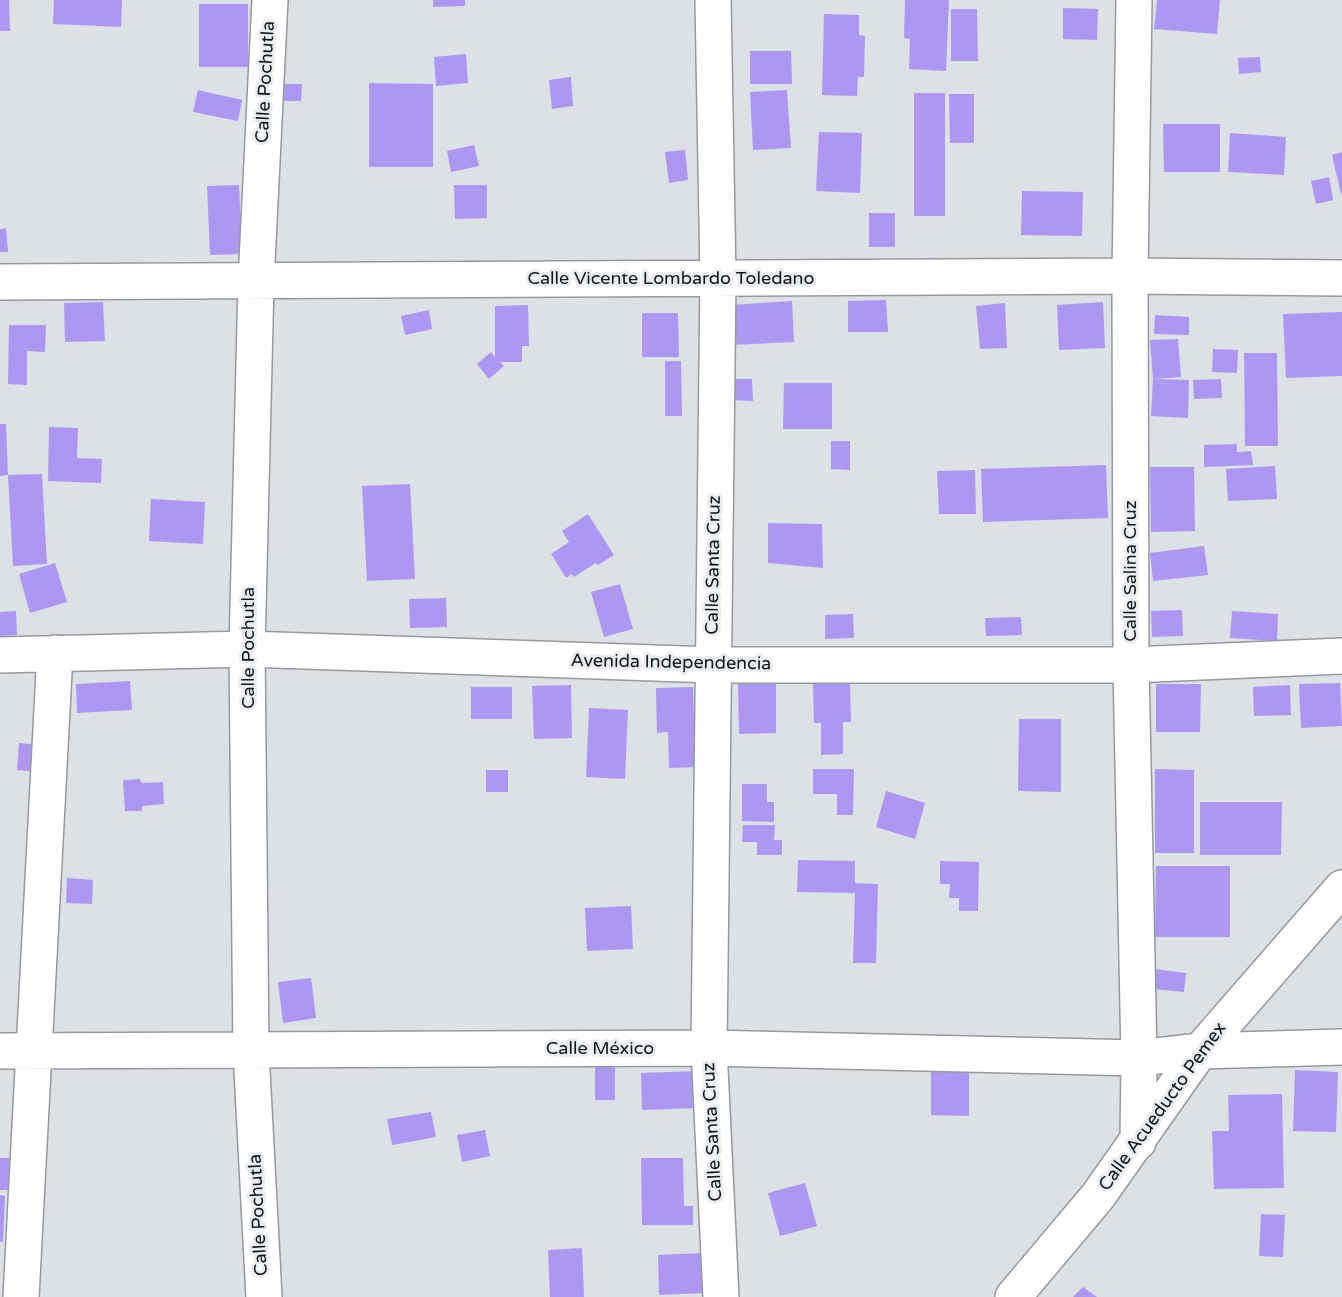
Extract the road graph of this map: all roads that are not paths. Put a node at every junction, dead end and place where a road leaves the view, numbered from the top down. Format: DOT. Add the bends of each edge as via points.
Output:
graph roads {
  1 [pos="270,0"];
  2 [pos="713,0"];
  3 [pos="1134,0"];
  4 [pos="1130,276"];
  5 [pos="718,278"];
  6 [pos="1342,278"];
  7 [pos="0,282"];
  8 [pos="256,282"];
  9 [pos="247,649"];
  10 [pos="55,653"];
  11 [pos="0,654"];
  12 [pos="1342,656"];
  13 [pos="713,665"];
  14 [pos="1131,665"];
  15 [pos="1342,888"];
  16 [pos="1342,1047"];
  17 [pos="709,1048"];
  18 [pos="17,1051"];
  19 [pos="1200,1051"];
  20 [pos="251,1052"];
  21 [pos="1139,1058"];
  22 [pos="1138,1142"];
  23 [pos="21,1297"];
  24 [pos="264,1297"];
  25 [pos="721,1297"];
  26 [pos="1013,1297"];
  1 -- 8 [label="street, Calle Pochutla"];
  2 -- 5 [label="street, Calle Santa Cruz"];
  3 -- 4 [label="street, Calle Salina Cruz"];
  4 -- 5 [label="street, Calle Vicente Lombardo Toledano"];
  4 -- 6 [label="street, Calle Vicente Lombardo Toledano"];
  4 -- 14 [label="street, Calle Salina Cruz"];
  5 -- 8 [label="street, Calle Vicente Lombardo Toledano"];
  5 -- 13 [label="street, Calle Santa Cruz"];
  7 -- 8 [label="street, Calle Vicente Lombardo Toledano"];
  8 -- 9 [label="street, Calle Pochutla"];
  9 -- 10 [label="street, Avenida Independencia"];
  9 -- 13 [label="street, Avenida Independencia"];
  9 -- 20 [label="street, Calle Pochutla"];
  10 -- 11 [label="street, Avenida Independencia"];
  10 -- 18 [label="street"];
  12 -- 14 [label="street, Avenida Independencia"];
  13 -- 14 [label="street, Avenida Independencia"];
  13 -- 17 [label="street, Calle Santa Cruz"];
  14 -- 21 [label="street, Calle Salina Cruz"];
  15 -- 19 [label="street, Calle Acueducto Pemex"];
  16 -- 19 [label="street, Calle México"];
  17 -- 20 [label="street, Calle México"];
  17 -- 21 [label="street, Calle México"];
  17 -- 25 [label="street, Calle Santa Cruz"];
  18 -- 20 [label="street, Calle México"];
  18 -- 23 [label="street"];
  19 -- 21 [label="street, Calle México"];
  19 -- 22 [label="street, Calle Acueducto Pemex"];
  20 -- 24 [label="street, Calle Pochutla"];
  21 -- 22 [label="street, Calle Salina Cruz"];
  22 -- 26 [label="street, Calle Acueducto Pemex"];
}
